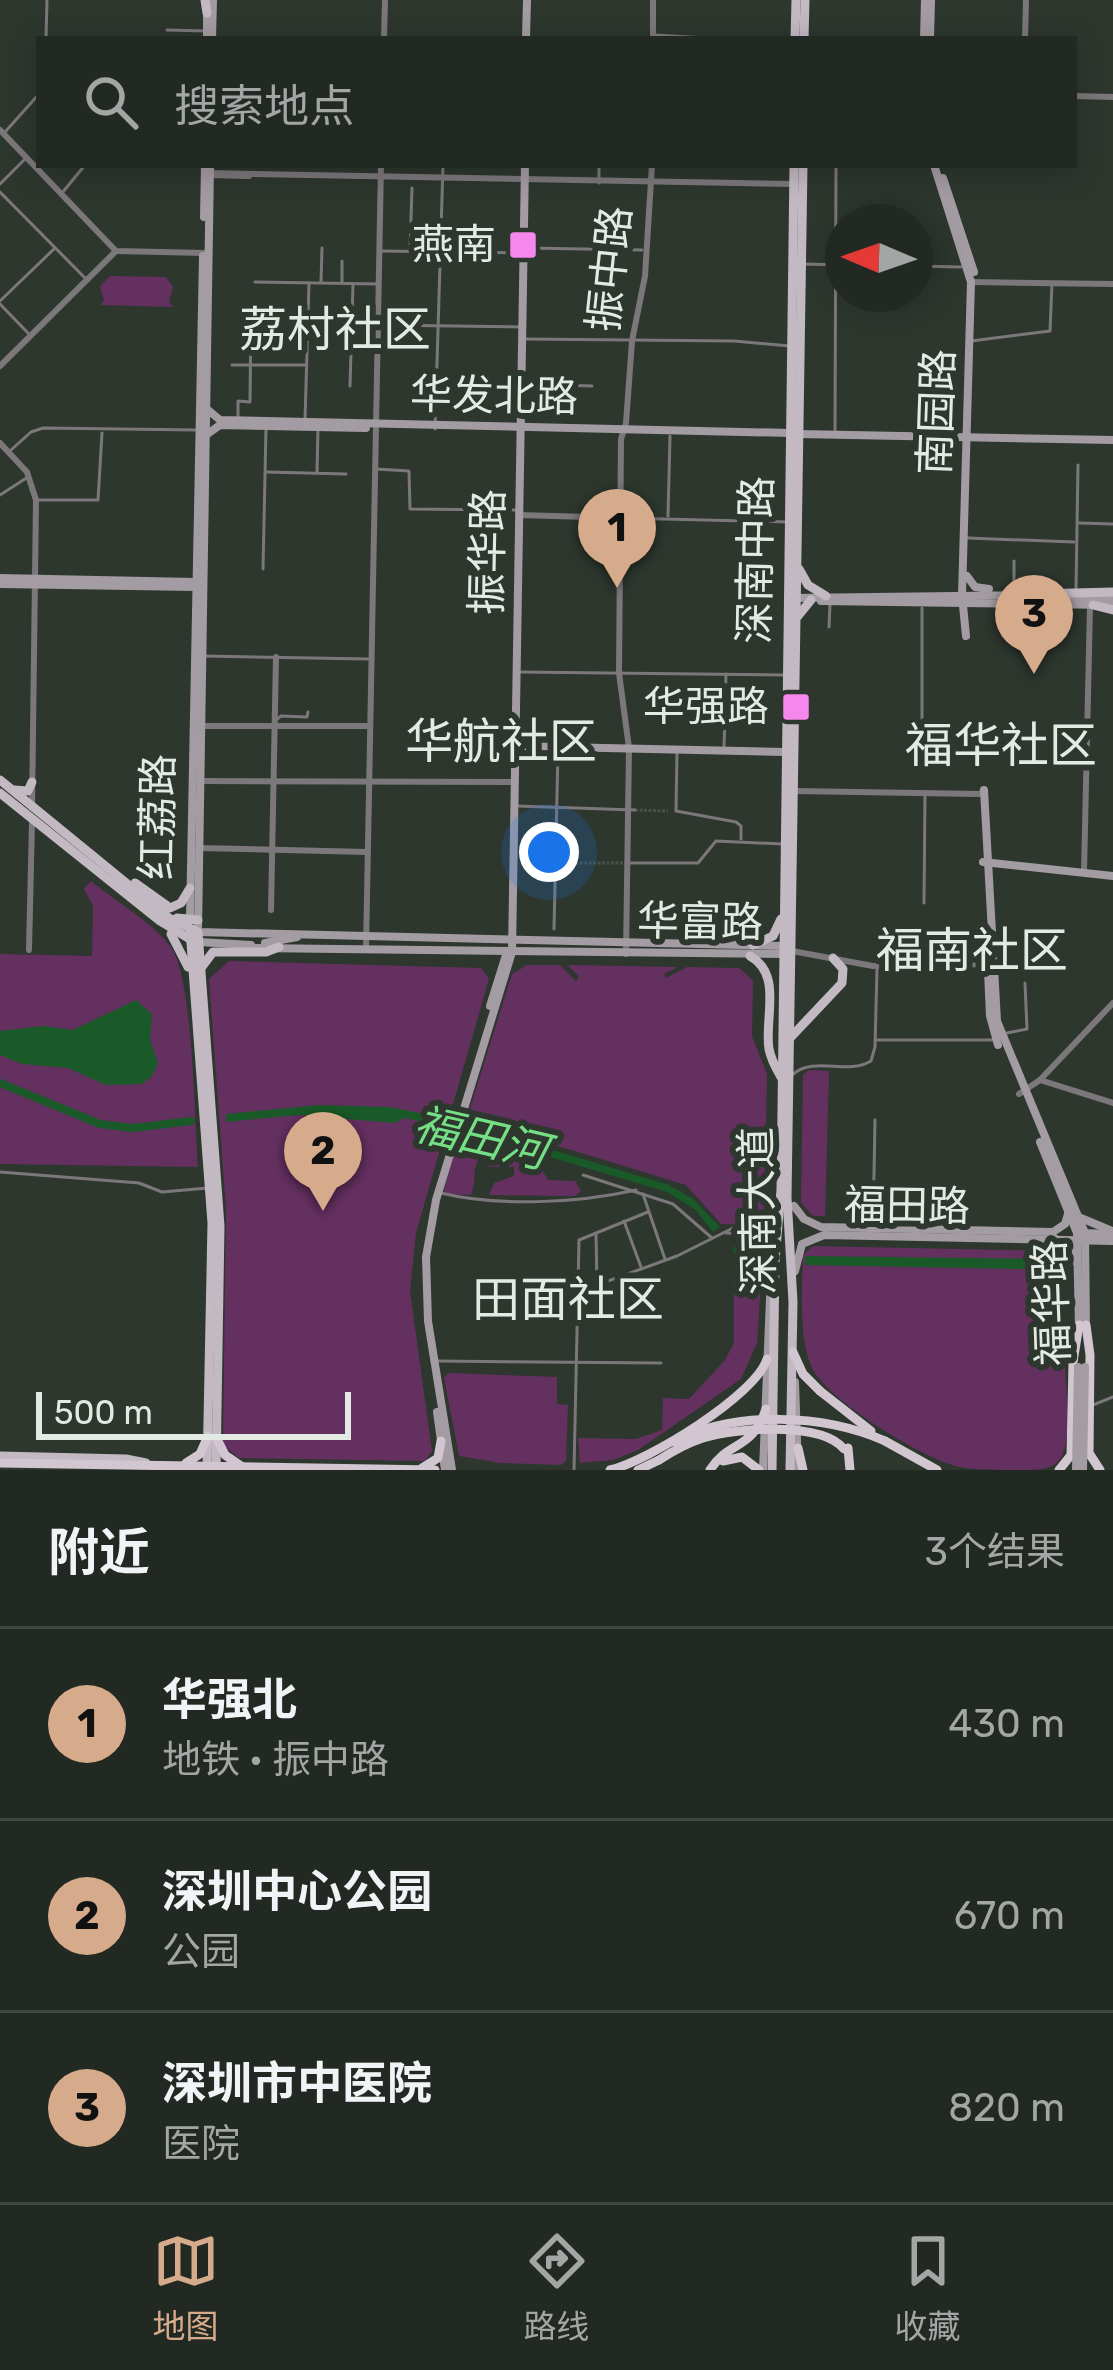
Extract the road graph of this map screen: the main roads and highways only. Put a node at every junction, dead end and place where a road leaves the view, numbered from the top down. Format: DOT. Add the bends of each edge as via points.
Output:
graph roads {
  1 [pos="209,0"];
  2 [pos="527,0"];
  3 [pos="928,0"];
  4 [pos="801,5"];
  5 [pos="207,13"];
  6 [pos="209,36"];
  7 [pos="526,36"];
  8 [pos="800,36"];
  9 [pos="927,36"];
  10 [pos="525,168"];
  11 [pos="797,168"];
  12 [pos="798,168"];
  13 [pos="938,168"];
  14 [pos="938,168"];
  15 [pos="208,170"];
  16 [pos="798,197"];
  17 [pos="206,253"];
  18 [pos="973,282"];
  19 [pos="206,402"];
  20 [pos="375,426"];
  21 [pos="520,428"];
  22 [pos="624,431"];
  23 [pos="202,433"];
  24 [pos="793,434"];
  25 [pos="969,438"];
  26 [pos="1113,440"];
  27 [pos="797,564"];
  28 [pos="965,577"];
  29 [pos="0,581"];
  30 [pos="197,585"];
  31 [pos="1014,594"];
  32 [pos="1036,594"];
  33 [pos="797,595"];
  34 [pos="944,595"];
  35 [pos="964,597"];
  36 [pos="828,598"];
  37 [pos="981,598"];
  38 [pos="811,600"];
  39 [pos="1105,603"];
  40 [pos="788,605"];
  41 [pos="796,621"];
  42 [pos="966,636"];
  43 [pos="514,746"];
  44 [pos="785,752"];
  45 [pos="0,779"];
  46 [pos="32,782"];
  47 [pos="981,792"];
  48 [pos="0,793"];
  49 [pos="14,795"];
  50 [pos="986,862"];
  51 [pos="105,870"];
  52 [pos="1113,876"];
  53 [pos="190,888"];
  54 [pos="785,902"];
  55 [pos="160,921"];
  56 [pos="194,935"];
  57 [pos="301,936"];
  58 [pos="510,940"];
  59 [pos="366,944"];
  60 [pos="255,946"];
  61 [pos="279,947"];
  62 [pos="626,948"];
  63 [pos="751,950"];
  64 [pos="484,951"];
  65 [pos="787,951"];
  66 [pos="509,952"];
  67 [pos="832,958"];
  68 [pos="500,974"];
  69 [pos="196,978"];
  70 [pos="770,989"];
  71 [pos="791,1037"];
  72 [pos="785,1083"];
  73 [pos="459,1114"];
  74 [pos="452,1138"];
  75 [pos="788,1150"];
  76 [pos="794,1206"];
  77 [pos="1072,1210"];
  78 [pos="873,1232"];
  79 [pos="1051,1235"];
  80 [pos="1081,1236"];
  81 [pos="1112,1237"];
  82 [pos="775,1260"];
  83 [pos="1083,1270"];
  84 [pos="795,1271"];
  85 [pos="792,1283"];
  86 [pos="776,1315"];
  87 [pos="1082,1325"];
  88 [pos="793,1331"];
  89 [pos="793,1352"];
  90 [pos="767,1359"];
  91 [pos="766,1409"];
  92 [pos="795,1422"];
  93 [pos="213,1437"];
  94 [pos="441,1441"];
  95 [pos="885,1441"];
  96 [pos="674,1442"];
  97 [pos="1071,1444"];
  98 [pos="1088,1446"];
  99 [pos="798,1448"];
  100 [pos="846,1449"];
  101 [pos="659,1455"];
  102 [pos="0,1460"];
  103 [pos="179,1466"];
  104 [pos="212,1468"];
  105 [pos="246,1468"];
  106 [pos="419,1469"];
  107 [pos="436,1470"];
  108 [pos="448,1470"];
  109 [pos="610,1470"];
  110 [pos="638,1470"];
  111 [pos="713,1470"];
  112 [pos="766,1470"];
  113 [pos="797,1470"];
  114 [pos="848,1470"];
  115 [pos="937,1470"];
  116 [pos="1059,1470"];
  117 [pos="1079,1470"];
  118 [pos="1100,1470"];
  1 -- 5 [label="main road"];
  1 -- 6 [label="main road"];
  2 -- 7 [label="main road"];
  3 -- 9 [label="main road"];
  4 -- 8 [label="main road"];
  5 -- 6 [label="main road"];
  10 -- 21 [label="main road, 振华路"];
  11 -- 16 [label="main road, 深南中路"];
  12 -- 16 [label="main road, 深南中路"];
  13 -- 18 [label="main road, 南园路"];
  14 -- 18 [label="main road, 南园路"];
  15 -- 17 [label="main road, 红荔路"];
  16 -- 24 [label="main road, 深南中路"];
  16 -- 24 [label="main road, 深南中路"];
  17 -- 19 [label="main road, 红荔路"];
  17 -- 23 [label="main road, 红荔路"];
  18 -- 25 [label="main road, 南园路"];
  19 -- 20 [label="main road, 华发北路" via="214,418"];
  19 -- 23 [label="main road, 红荔路"];
  20 -- 21 [label="main road, 华发北路"];
  20 -- 23 [label="main road, 华发北路" via="218,425"];
  21 -- 22 [label="main road, 华发北路"];
  21 -- 43 [label="main road, 振华路"];
  22 -- 24 [label="main road, 华发北路"];
  22 -- 24 [label="main road, 华发北路"];
  23 -- 30 [label="main road, 红荔路"];
  24 -- 25 [label="main road"];
  24 -- 27 [label="main road, 深南中路"];
  24 -- 40 [label="main road, 深南中路"];
  25 -- 26 [label="main road"];
  25 -- 28 [label="main road, 南园路"];
  25 -- 28 [label="main road, 南园路"];
  27 -- 33 [label="main road, 深南中路"];
  27 -- 36 [label="main road" via="808,585"];
  28 -- 31 [label="main road" via="977,588"];
  28 -- 34 [label="main road"];
  28 -- 35 [label="main road, 南园路"];
  29 -- 30 [label="main road"];
  30 -- 53 [label="main road, 红荔路"];
  30 -- 56 [label="main road, 红荔路"];
  31 -- 32 [label="main road"];
  31 -- 37 [label="main road"];
  32 -- 39 [label="main road"];
  32 -- 39 [label="main road" via="1076,592"];
  33 -- 36 [label="main road"];
  33 -- 40 [label="main road"];
  33 -- 41 [label="main road, 深南中路"];
  34 -- 35 [label="main road"];
  34 -- 36 [label="main road"];
  35 -- 36 [label="main road"];
  35 -- 37 [label="main road"];
  35 -- 42 [label="main road"];
  36 -- 38 [label="main road"];
  37 -- 39 [label="main road"];
  38 -- 41 [label="main road"];
  40 -- 44 [label="main road, 深南中路"];
  41 -- 65 [label="main road, 深南中路"];
  43 -- 44 [label="main road"];
  43 -- 58 [label="main road, 振华路"];
  44 -- 54 [label="main road, 深南中路"];
  45 -- 49 [label="main road"];
  46 -- 49 [label="main road"];
  47 -- 50 [label="main road, 福华路"];
  48 -- 49 [label="main road"];
  49 -- 51 [label="main road"];
  49 -- 51 [label="main road" via="32,819"];
  50 -- 52 [label="main road"];
  50 -- 77 [label="main road, 福华路" via="998,1037"];
  51 -- 53 [label="main road" via="170,908"];
  51 -- 55 [label="main road"];
  51 -- 56 [label="main road"];
  53 -- 56 [label="main road, 红荔路"];
  54 -- 63 [label="main road" via="775,934"];
  54 -- 65 [label="main road, 深南中路"];
  55 -- 56 [label="main road"];
  55 -- 69 [label="main road"];
  56 -- 57 [label="main road, 华富路"];
  56 -- 60 [label="main road, 华富路"];
  56 -- 69 [label="main road, 红荔路"];
  57 -- 59 [label="main road, 华富路"];
  57 -- 60 [label="main road, 华富路"];
  58 -- 59 [label="main road, 华富路"];
  58 -- 62 [label="main road, 华富路"];
  58 -- 66 [label="main road, 振华路"];
  59 -- 61 [label="main road, 华富路"];
  59 -- 64 [label="main road, 华富路"];
  60 -- 61 [label="main road, 华富路"];
  61 -- 69 [label="main road" via="213,952"];
  62 -- 63 [label="main road, 华富路"];
  62 -- 66 [label="main road, 华富路"];
  63 -- 65 [label="main road, 华富路"];
  63 -- 70 [label="main road"];
  64 -- 66 [label="main road, 华富路"];
  64 -- 68 [label="main road"];
  65 -- 70 [label="main road"];
  65 -- 71 [label="main road, 深南大道"];
  65 -- 72 [label="main road, 深南大道"];
  66 -- 68 [label="main road"];
  66 -- 73 [label="main road"];
  67 -- 71 [label="main road" via="843,968 842,983"];
  68 -- 73 [label="main road"];
  69 -- 93 [label="main road, 红荔路"];
  69 -- 93 [label="main road, 红荔路" via="220,1217"];
  70 -- 72 [label="main road" via="769,1049"];
  71 -- 72 [label="main road, 深南大道"];
  72 -- 75 [label="main road, 深南大道"];
  72 -- 82 [label="main road, 深南大道"];
  73 -- 74 [label="main road"];
  74 -- 94 [label="main road" via="427,1217 421,1274"];
  74 -- 108 [label="main road" via="425,1274"];
  75 -- 76 [label="main road"];
  75 -- 85 [label="main road, 深南大道"];
  76 -- 78 [label="main road, 福田路" via="816,1226"];
  76 -- 84 [label="main road"];
  77 -- 79 [label="main road"];
  77 -- 80 [label="main road, 福华路"];
  77 -- 81 [label="main road"];
  78 -- 79 [label="main road, 福田路"];
  78 -- 84 [label="main road, 福田路" via="808,1240"];
  79 -- 80 [label="main road, 福田路"];
  79 -- 83 [label="main road"];
  80 -- 81 [label="main road, 福田路"];
  80 -- 83 [label="main road, 福华路"];
  81 -- 83 [label="main road"];
  82 -- 86 [label="main road, 深南大道"];
  82 -- 90 [label="main road"];
  83 -- 87 [label="main road, 福华路"];
  84 -- 85 [label="main road"];
  85 -- 88 [label="main road, 深南大道"];
  86 -- 88 [label="main road" via="779,1298 787,1297"];
  86 -- 112 [label="main road, 深南大道"];
  87 -- 97 [label="highway"];
  87 -- 98 [label="highway"];
  87 -- 117 [label="main road, 福华路, bridge"];
  88 -- 89 [label="main road, 深南大道"];
  89 -- 95 [label="highway, bridge" via="802,1374"];
  89 -- 99 [label="main road"];
  89 -- 113 [label="main road, 深南大道"];
  90 -- 91 [label="main road"];
  90 -- 96 [label="highway, bridge" via="752,1383"];
  91 -- 111 [label="highway" via="755,1435 719,1457"];
  91 -- 112 [label="main road"];
  92 -- 95 [label="highway, bridge"];
  92 -- 96 [label="highway, bridge" via="729,1424"];
  92 -- 100 [label="highway, bridge" via="834,1434"];
  93 -- 103 [label="highway"];
  93 -- 104 [label="main road, 红荔路"];
  93 -- 105 [label="highway"];
  94 -- 106 [label="highway" via="438,1458"];
  94 -- 108 [label="main road"];
  95 -- 115 [label="highway"];
  96 -- 101 [label="highway, bridge"];
  97 -- 98 [label="highway" via="1078,1451"];
  97 -- 116 [label="highway"];
  98 -- 118 [label="highway"];
  99 -- 113 [label="highway"];
  100 -- 101 [label="highway, bridge" via="809,1433 745,1431"];
  100 -- 114 [label="highway"];
  101 -- 109 [label="highway"];
  101 -- 110 [label="highway"];
  102 -- 103 [label="highway"];
  103 -- 104 [label="highway"];
  104 -- 105 [label="highway"];
  105 -- 106 [label="highway"];
  106 -- 107 [label="highway"];
  111 -- 112 [label="highway" via="738,1457"];
}
